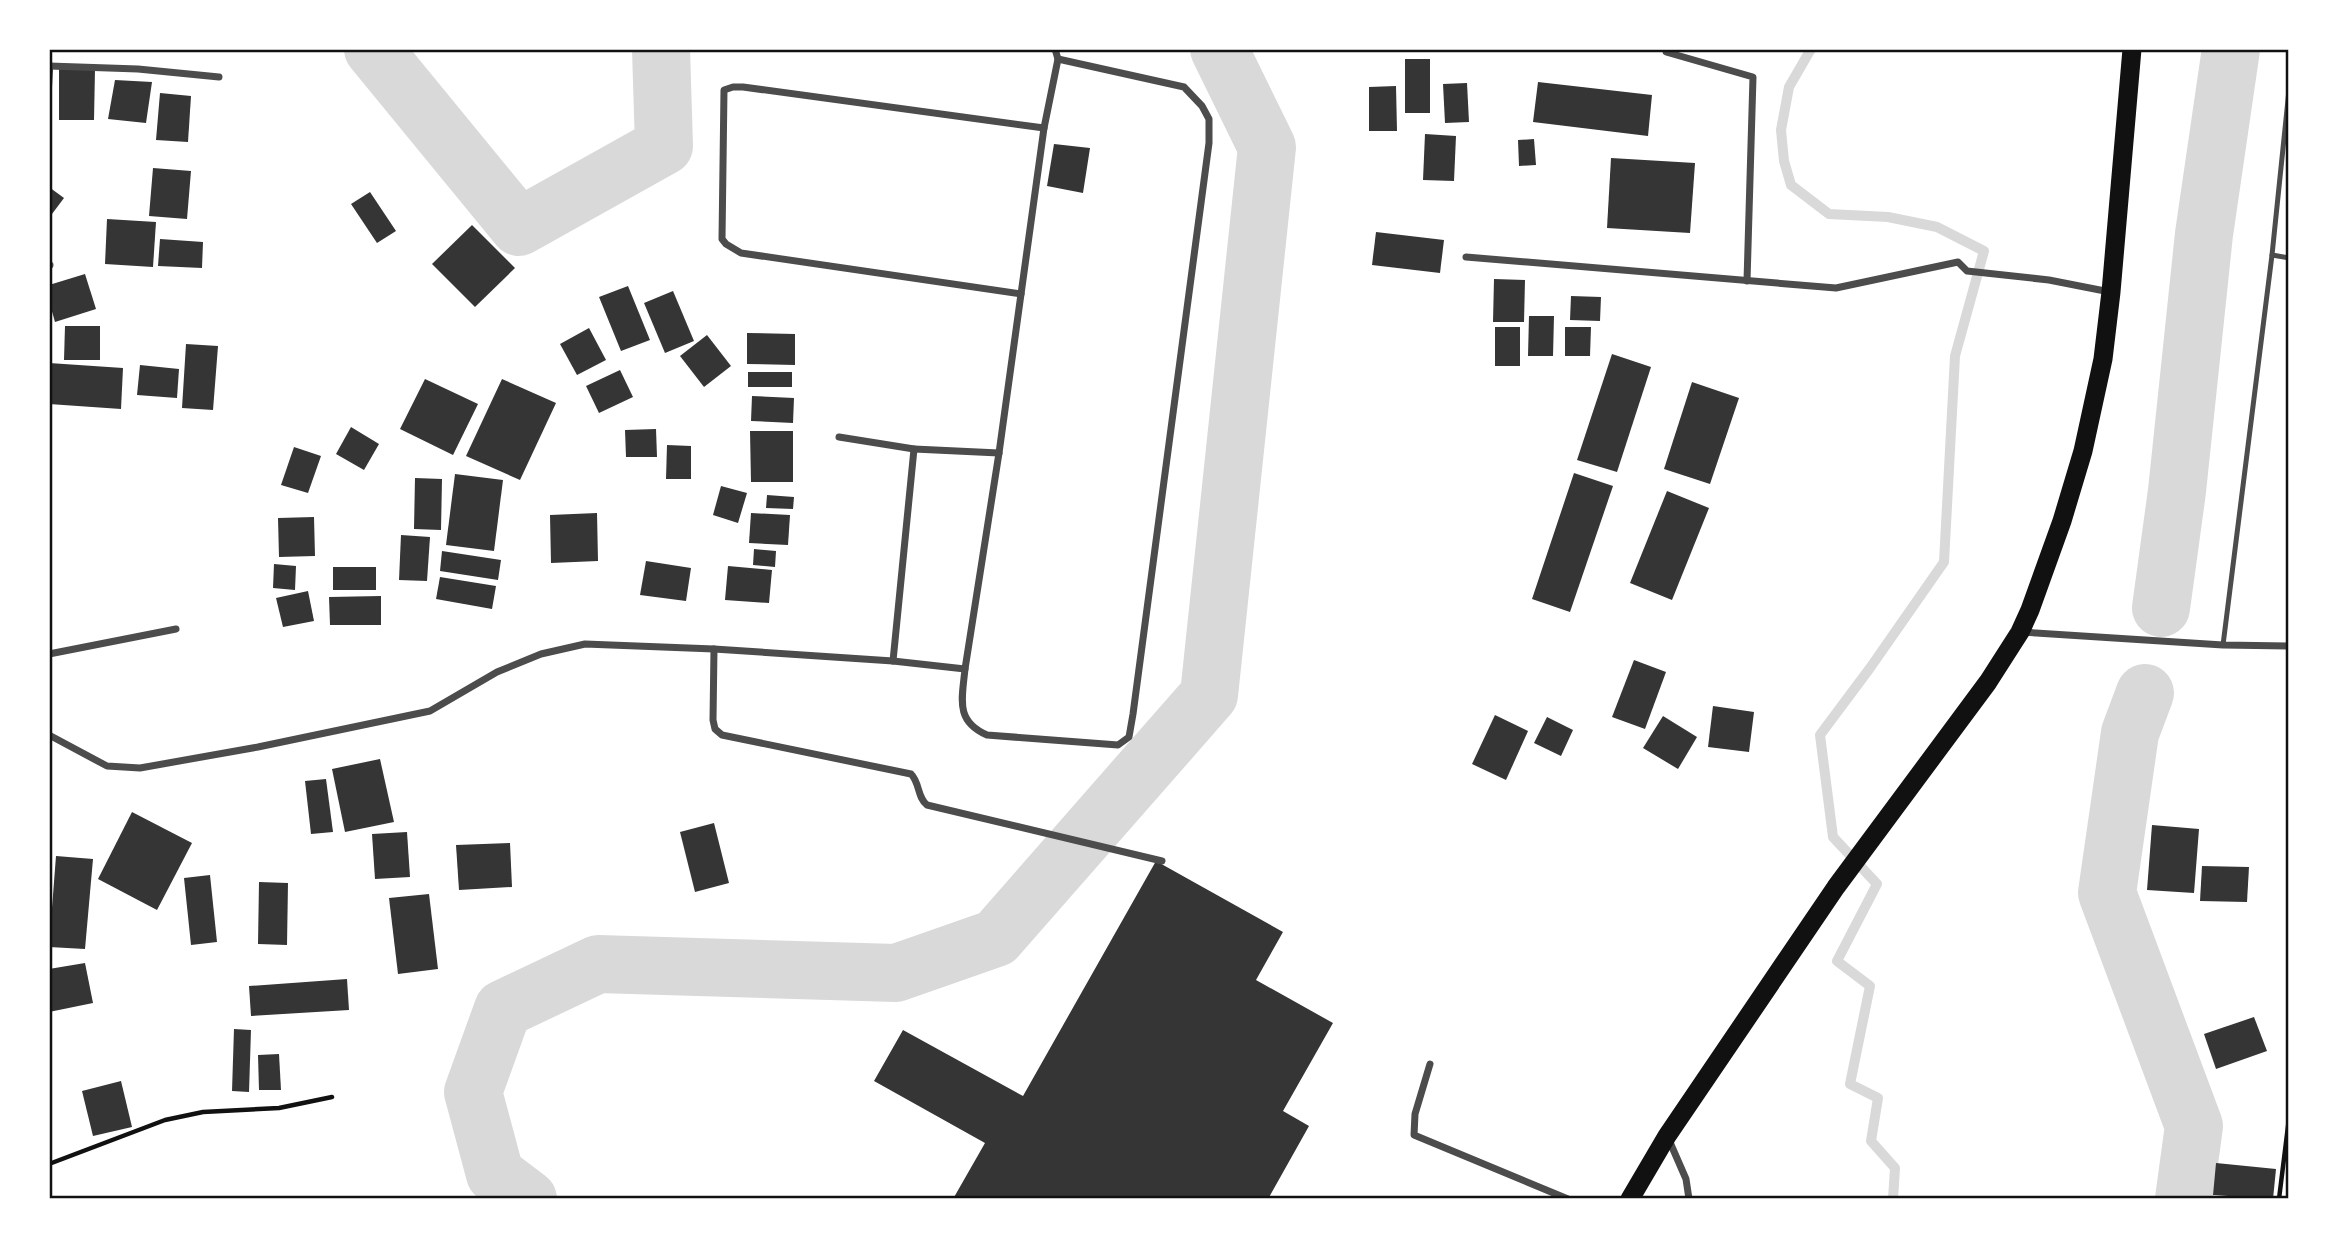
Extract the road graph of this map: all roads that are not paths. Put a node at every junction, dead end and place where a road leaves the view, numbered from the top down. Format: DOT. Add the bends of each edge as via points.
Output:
graph roads {
  1 [pos="1055,49"];
  2 [pos="1666,49"];
  3 [pos="2132,49"];
  4 [pos="1058,59"];
  5 [pos="49,66"];
  6 [pos="219,76"];
  7 [pos="2289,90"];
  8 [pos="1044,128"];
  9 [pos="2272,255"];
  10 [pos="1466,257"];
  11 [pos="2289,258"];
  12 [pos="1747,281"];
  13 [pos="2111,292"];
  14 [pos="1021,294"];
  15 [pos="839,437"];
  16 [pos="914,449"];
  17 [pos="999,453"];
  18 [pos="176,629"];
  19 [pos="2020,632"];
  20 [pos="2222,645"];
  21 [pos="2289,646"];
  22 [pos="714,649"];
  23 [pos="49,654"];
  24 [pos="893,661"];
  25 [pos="965,669"];
  26 [pos="49,735"];
  27 [pos="1162,861"];
  28 [pos="1430,1064"];
  29 [pos="1667,1136"];
  30 [pos="1568,1199"];
  31 [pos="1630,1199"];
  32 [pos="1689,1199"];
  1 -- 4 [label="street"];
  2 -- 12 [label="street" via="1753,77"];
  3 -- 13 [label="highway"];
  4 -- 8 [label="street"];
  4 -- 25 [label="street" via="1184,87 1209,119 1129,737 1118,745 987,735 973,729 961,710"];
  5 -- 6 [label="street"];
  7 -- 9 [label="lane"];
  8 -- 14 [label="street"];
  8 -- 14 [label="street" via="743,88 724,90 722,239 726,244 741,253"];
  9 -- 11 [label="lane"];
  9 -- 20 [label="lane"];
  10 -- 12 [label="street"];
  12 -- 13 [label="street" via="1836,289 1958,262 1967,271"];
  13 -- 19 [label="highway" via="2103,359 2083,451"];
  14 -- 17 [label="street"];
  15 -- 16 [label="street"];
  16 -- 17 [label="street"];
  16 -- 24 [label="street"];
  17 -- 25 [label="street"];
  18 -- 23 [label="street"];
  19 -- 20 [label="street"];
  19 -- 29 [label="highway" via="1836,887"];
  20 -- 21 [label="street"];
  22 -- 24 [label="street"];
  22 -- 26 [label="street" via="585,644 541,654 497,672 430,711 140,768 107,766"];
  22 -- 27 [label="street" via="713,720 722,735 911,774 927,805"];
  24 -- 25 [label="street"];
  28 -- 30 [label="street" via="1415,1114 1414,1135"];
  29 -- 31 [label="highway"];
  29 -- 32 [label="street" via="1686,1179"];
}
